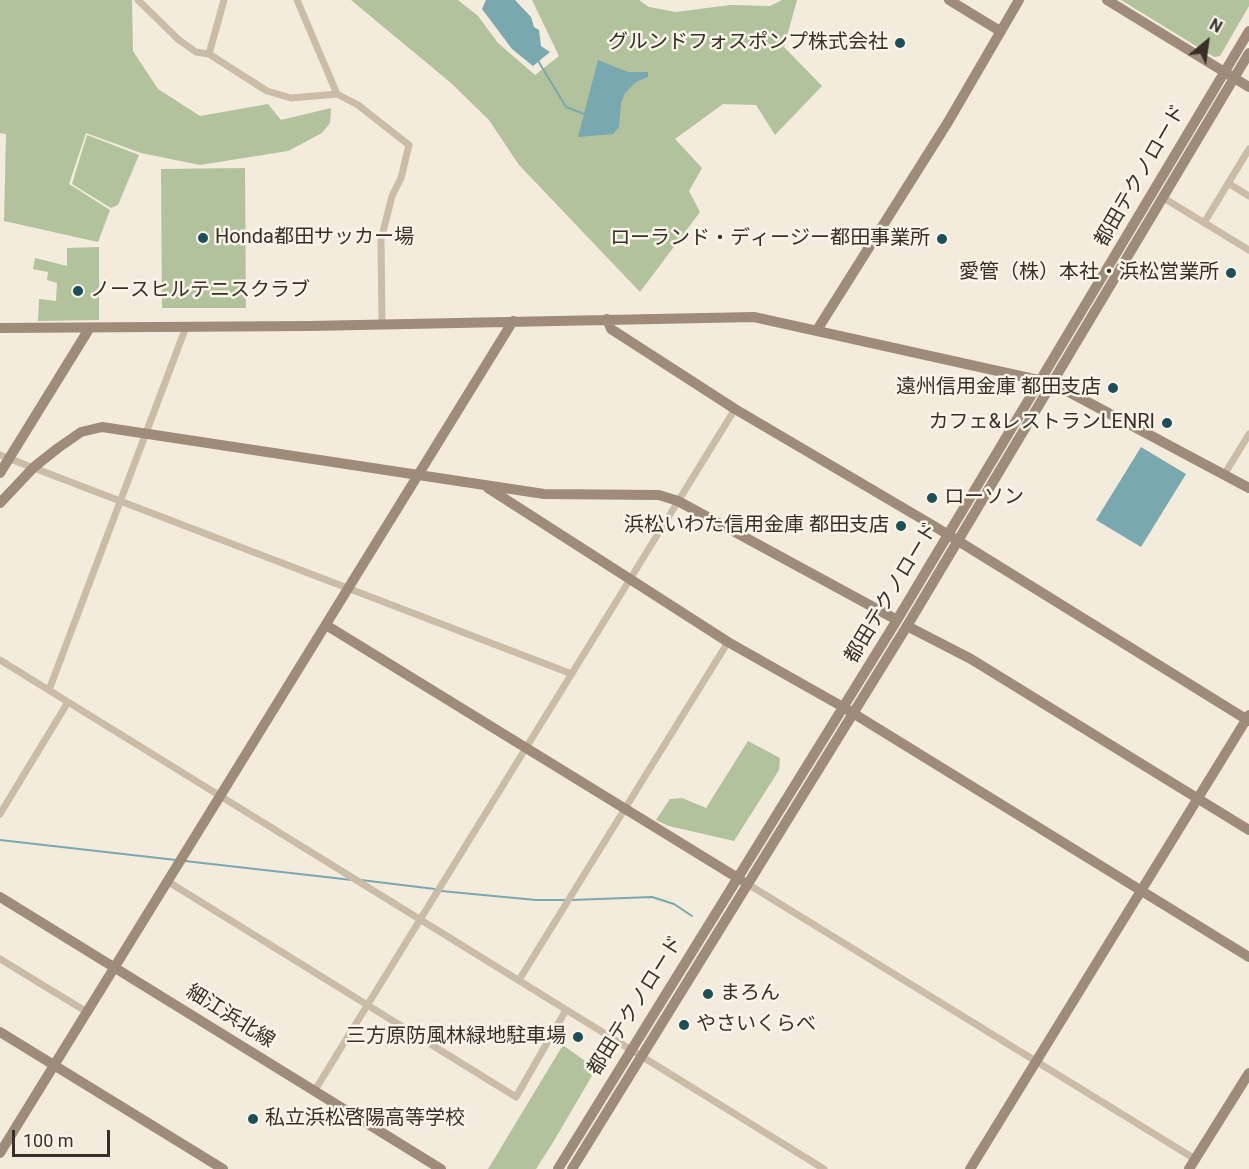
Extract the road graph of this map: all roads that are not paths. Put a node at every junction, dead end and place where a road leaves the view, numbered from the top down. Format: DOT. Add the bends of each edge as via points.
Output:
graph roads {
  1 [pos="138,0"];
  2 [pos="224,0"];
  3 [pos="297,0"];
  4 [pos="950,0"];
  5 [pos="1019,0"];
  6 [pos="1107,0"];
  7 [pos="1000,31"];
  8 [pos="1249,31"];
  9 [pos="1249,53"];
  10 [pos="209,54"];
  11 [pos="1222,73"];
  12 [pos="1233,78"];
  13 [pos="1249,87"];
  14 [pos="338,94"];
  15 [pos="1249,149"];
  16 [pos="1228,183"];
  17 [pos="1158,194"];
  18 [pos="1249,196"];
  19 [pos="1204,223"];
  20 [pos="1249,250"];
  21 [pos="607,319"];
  22 [pos="513,321"];
  23 [pos="382,324"];
  24 [pos="186,327"];
  25 [pos="0,328"];
  26 [pos="89,329"];
  27 [pos="817,330"];
  28 [pos="1047,382"];
  29 [pos="735,409"];
  30 [pos="148,433"];
  31 [pos="1249,434"];
  32 [pos="5,456"];
  33 [pos="34,467"];
  34 [pos="0,473"];
  35 [pos="419,473"];
  36 [pos="1224,475"];
  37 [pos="483,485"];
  38 [pos="1249,488"];
  39 [pos="122,501"];
  40 [pos="678,501"];
  41 [pos="0,503"];
  42 [pos="952,538"];
  43 [pos="630,579"];
  44 [pos="348,587"];
  45 [pos="897,620"];
  46 [pos="326,625"];
  47 [pos="907,626"];
  48 [pos="728,642"];
  49 [pos="0,660"];
  50 [pos="572,674"];
  51 [pos="49,690"];
  52 [pos="68,702"];
  53 [pos="848,710"];
  54 [pos="1248,718"];
  55 [pos="527,748"];
  56 [pos="220,794"];
  57 [pos="1198,799"];
  58 [pos="625,809"];
  59 [pos="0,814"];
  60 [pos="1249,830"];
  61 [pos="742,880"];
  62 [pos="167,881"];
  63 [pos="1142,891"];
  64 [pos="0,897"];
  65 [pos="420,919"];
  66 [pos="1249,957"];
  67 [pos="0,959"];
  68 [pos="115,967"];
  69 [pos="519,980"];
  70 [pos="367,1003"];
  71 [pos="566,1010"];
  72 [pos="87,1012"];
  73 [pos="0,1032"];
  74 [pos="630,1050"];
  75 [pos="641,1056"];
  76 [pos="1037,1060"];
  77 [pos="54,1065"];
  78 [pos="1249,1073"];
  79 [pos="315,1090"];
  80 [pos="0,1153"];
  81 [pos="1192,1164"];
  82 [pos="223,1169"];
  83 [pos="441,1169"];
  84 [pos="558,1169"];
  85 [pos="572,1169"];
  86 [pos="824,1169"];
  87 [pos="970,1169"];
  1 -- 10 [label="street" via="178,39 196,52"];
  2 -- 10 [label="street"];
  3 -- 14 [label="street"];
  4 -- 7 [label="street"];
  5 -- 7 [label="street"];
  6 -- 11 [label="street"];
  7 -- 27 [label="street" via="948,122"];
  8 -- 11 [label="street, 都田テクノロード"];
  9 -- 12 [label="street, 都田テクノロード"];
  10 -- 14 [label="street" via="267,91 291,98"];
  11 -- 12 [label="street"];
  11 -- 17 [label="street, 都田テクノロード"];
  12 -- 13 [label="street"];
  12 -- 17 [label="street, 都田テクノロード"];
  14 -- 23 [label="street" via="409,145 381,240"];
  15 -- 16 [label="street"];
  16 -- 18 [label="street"];
  16 -- 19 [label="street"];
  17 -- 19 [label="street"];
  17 -- 28 [label="street, 都田テクノロード"];
  19 -- 20 [label="street"];
  21 -- 22 [label="street"];
  21 -- 27 [label="street" via="754,317"];
  21 -- 29 [label="street" via="610,330"];
  22 -- 23 [label="street"];
  22 -- 35 [label="street"];
  23 -- 24 [label="street"];
  24 -- 26 [label="street"];
  24 -- 30 [label="street"];
  25 -- 26 [label="street"];
  26 -- 32 [label="street"];
  27 -- 28 [label="street"];
  28 -- 36 [label="street"];
  28 -- 42 [label="street, 都田テクノロード"];
  29 -- 40 [label="street"];
  29 -- 42 [label="street"];
  30 -- 33 [label="street" via="102,427 81,432"];
  30 -- 35 [label="street"];
  30 -- 39 [label="street"];
  31 -- 36 [label="street"];
  32 -- 33 [label="street"];
  32 -- 34 [label="street"];
  33 -- 39 [label="street"];
  33 -- 41 [label="street"];
  35 -- 37 [label="street"];
  35 -- 44 [label="street"];
  36 -- 38 [label="street"];
  37 -- 40 [label="street" via="544,494 658,495"];
  37 -- 43 [label="street"];
  39 -- 44 [label="street"];
  39 -- 51 [label="street"];
  40 -- 43 [label="street"];
  40 -- 45 [label="street"];
  42 -- 45 [label="street, 都田テクノロード"];
  42 -- 47 [label="street, 都田テクノロード"];
  42 -- 54 [label="street"];
  43 -- 48 [label="street"];
  43 -- 50 [label="street"];
  44 -- 46 [label="street"];
  44 -- 50 [label="street"];
  45 -- 53 [label="street, 都田テクノロード"];
  46 -- 55 [label="street"];
  46 -- 56 [label="street"];
  47 -- 53 [label="street, 都田テクノロード"];
  47 -- 57 [label="street" via="971,659"];
  48 -- 53 [label="street"];
  48 -- 58 [label="street"];
  49 -- 51 [label="street"];
  50 -- 55 [label="street"];
  51 -- 52 [label="street"];
  52 -- 56 [label="street"];
  52 -- 59 [label="street"];
  53 -- 61 [label="street, 都田テクノロード"];
  53 -- 63 [label="street"];
  54 -- 57 [label="street"];
  55 -- 58 [label="street"];
  55 -- 65 [label="street"];
  56 -- 62 [label="street"];
  56 -- 65 [label="street"];
  57 -- 60 [label="street"];
  57 -- 63 [label="street"];
  58 -- 61 [label="street"];
  58 -- 69 [label="street"];
  61 -- 74 [label="street, 都田テクノロード"];
  61 -- 75 [label="street, 都田テクノロード"];
  61 -- 76 [label="street"];
  62 -- 68 [label="street"];
  62 -- 70 [label="street"];
  63 -- 66 [label="street"];
  63 -- 76 [label="street"];
  64 -- 68 [label="street, 細江浜北線"];
  65 -- 69 [label="street"];
  65 -- 70 [label="street"];
  67 -- 72 [label="street"];
  68 -- 72 [label="street"];
  68 -- 79 [label="street, 細江浜北線"];
  69 -- 71 [label="street"];
  70 -- 71 [label="street" via="516,1097"];
  70 -- 79 [label="street"];
  71 -- 74 [label="street"];
  72 -- 77 [label="street"];
  73 -- 77 [label="street"];
  74 -- 75 [label="street"];
  74 -- 84 [label="street, 都田テクノロード"];
  75 -- 85 [label="street, 都田テクノロード"];
  75 -- 86 [label="street"];
  76 -- 81 [label="street"];
  76 -- 87 [label="street"];
  77 -- 80 [label="street"];
  77 -- 82 [label="street"];
  78 -- 81 [label="street"];
  79 -- 83 [label="street, 細江浜北線"];
}
